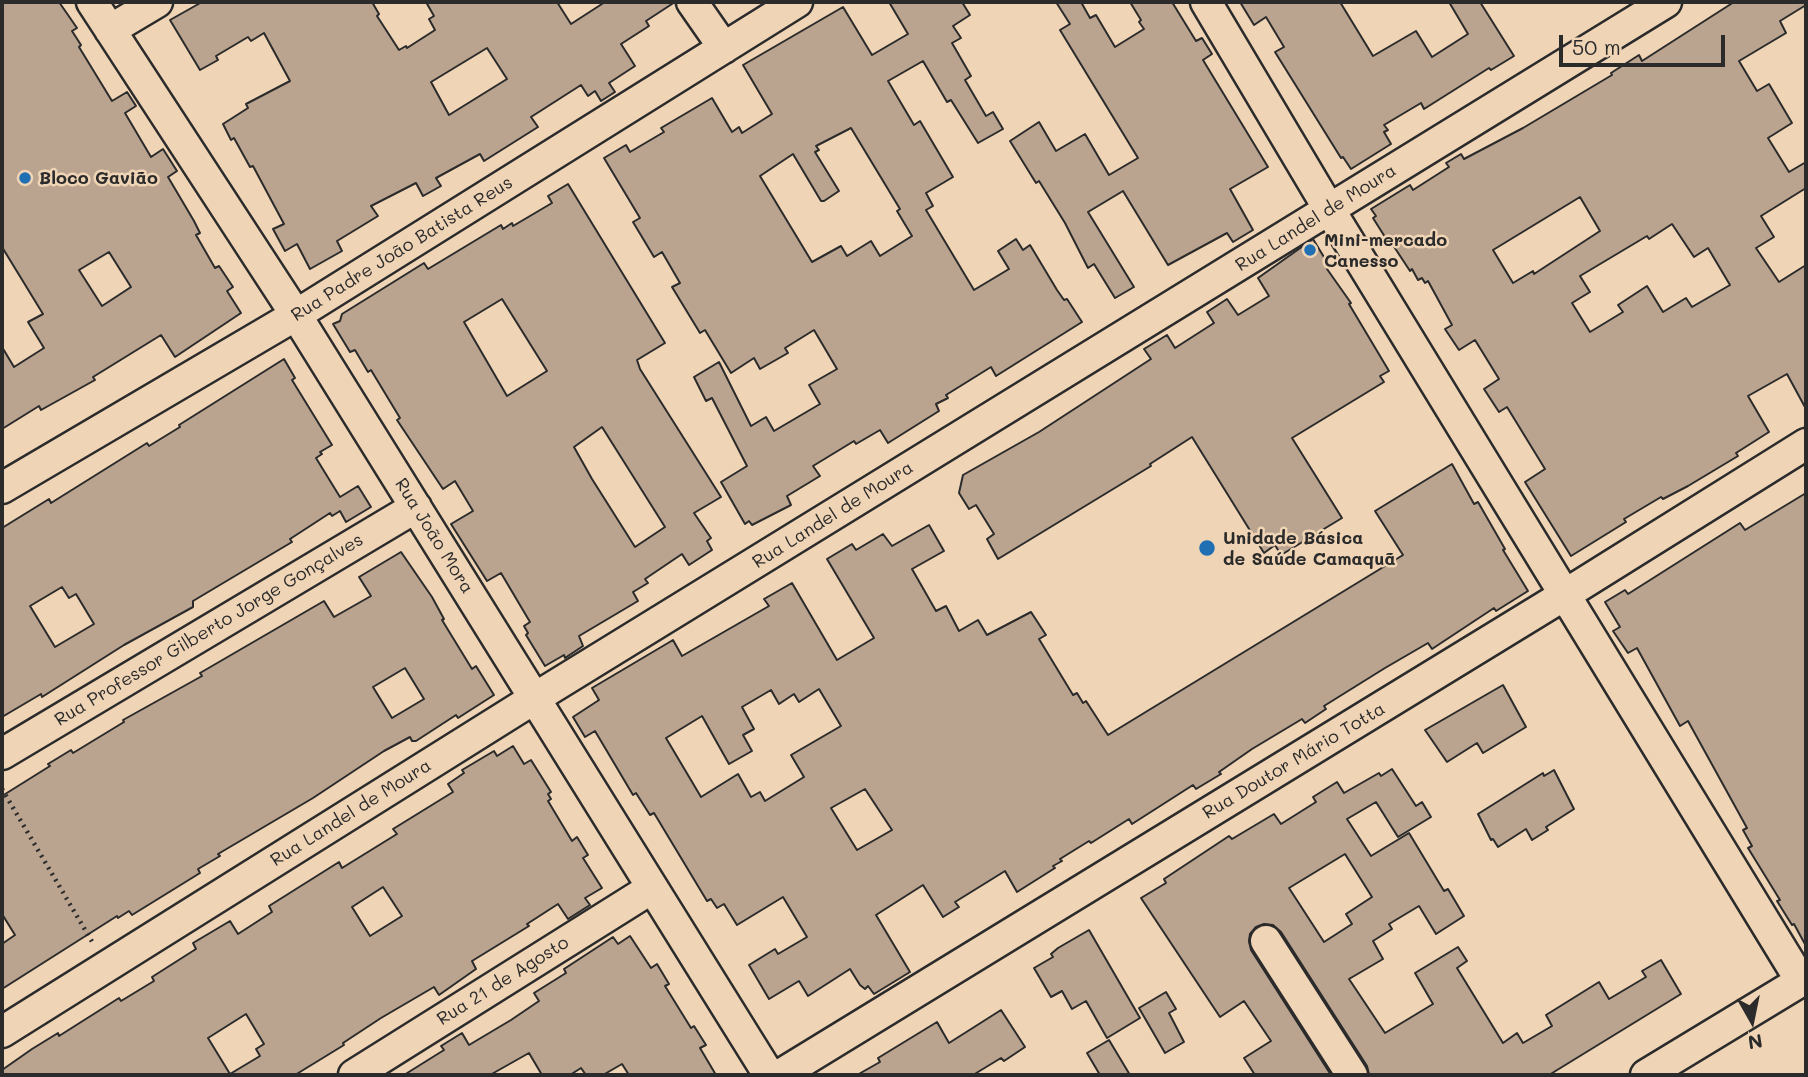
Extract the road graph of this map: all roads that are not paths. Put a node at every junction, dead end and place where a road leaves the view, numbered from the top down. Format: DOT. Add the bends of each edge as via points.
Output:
graph roads {
  1 [pos="92,2"];
  2 [pos="157,2"];
  3 [pos="692,2"];
  4 [pos="797,2"];
  5 [pos="1206,2"];
  6 [pos="1666,2"];
  7 [pos="110,30"];
  8 [pos="724,48"];
  9 [pos="1329,209"];
  10 [pos="296,315"];
  11 [pos="1806,444"];
  12 [pos="2,488"];
  13 [pos="416,507"];
  14 [pos="1566,594"];
  15 [pos="535,698"];
  16 [pos="2,754"];
  17 [pos="652,888"];
  18 [pos="1266,940"];
  19 [pos="1804,979"];
  20 [pos="2,1032"];
  21 [pos="354,1075"];
  22 [pos="769,1075"];
  23 [pos="780,1075"];
  24 [pos="1352,1075"];
  25 [pos="1646,1075"];
  1 -- 7 [label="street, Rua João Mora"];
  2 -- 7 [label="street"];
  3 -- 8 [label="street"];
  4 -- 8 [label="street, Rua Padre João Batista Reus"];
  5 -- 9 [label="street"];
  6 -- 9 [label="street, Rua Landel de Moura"];
  7 -- 10 [label="street, Rua João Mora"];
  8 -- 10 [label="street, Rua Padre João Batista Reus"];
  9 -- 14 [label="street"];
  9 -- 15 [label="street, Rua Landel de Moura"];
  10 -- 12 [label="street, Rua Padre João Batista Reus"];
  10 -- 13 [label="street, Rua João Mora"];
  11 -- 14 [label="street, Rua Doutor Mário Totta"];
  13 -- 15 [label="street, Rua João Mora"];
  13 -- 16 [label="street, Rua Professor Gilberto Jorge Gonçalves"];
  14 -- 19 [label="street"];
  14 -- 23 [label="street, Rua Doutor Mário Totta"];
  15 -- 17 [label="street, Rua João Mora"];
  15 -- 20 [label="street, Rua Landel de Moura"];
  17 -- 21 [label="street, Rua 21 de Agosto"];
  17 -- 22 [label="street, Rua João Mora"];
  18 -- 24 [label="street"];
  19 -- 25 [label="street"];
}
